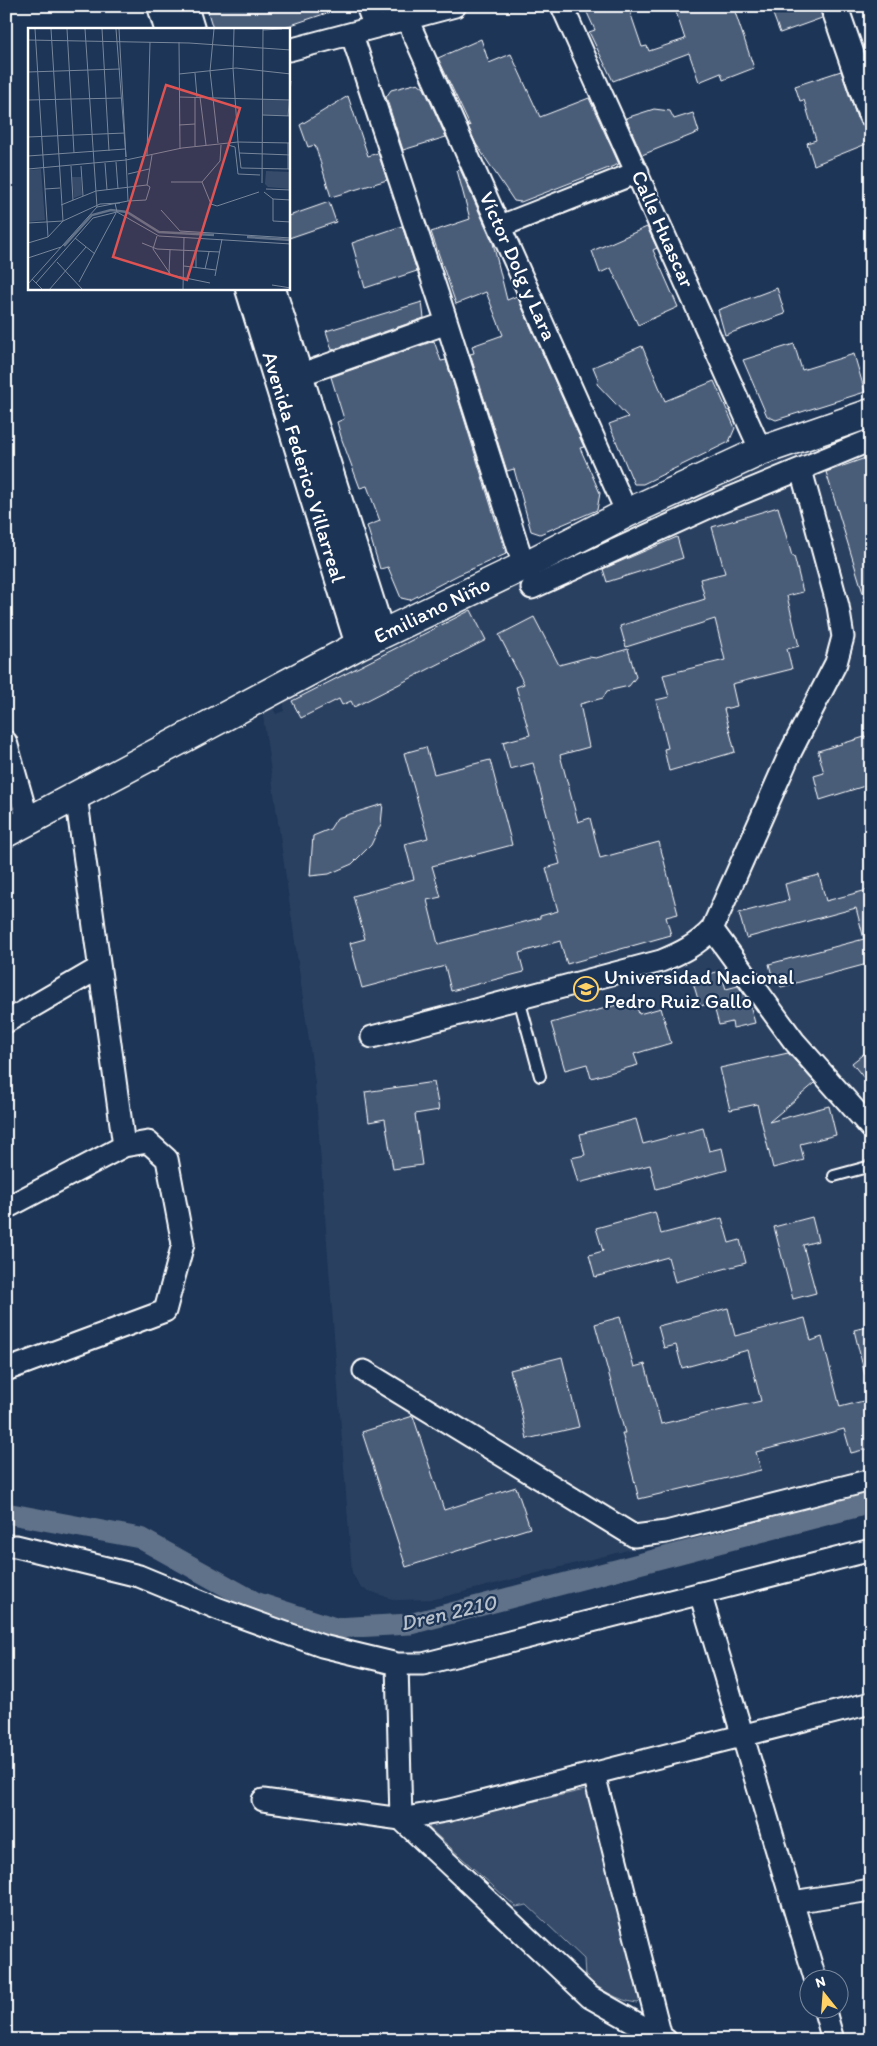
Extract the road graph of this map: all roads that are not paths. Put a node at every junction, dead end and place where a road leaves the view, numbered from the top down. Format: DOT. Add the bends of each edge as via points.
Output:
graph roads {
  1 [pos="161,6"];
  2 [pos="184,6"];
  3 [pos="367,6"];
  4 [pos="456,6"];
  5 [pos="562,6"];
  6 [pos="834,6"];
  7 [pos="407,19"];
  8 [pos="375,27"];
  9 [pos="168,28"];
  10 [pos="191,28"];
  11 [pos="352,35"];
  12 [pos="290,50"];
  13 [pos="870,110"];
  14 [pos="638,172"];
  15 [pos="500,226"];
  16 [pos="249,290"];
  17 [pos="272,290"];
  18 [pos="447,323"];
  19 [pos="288,379"];
  20 [pos="871,413"];
  21 [pos="871,440"];
  22 [pos="761,451"];
  23 [pos="801,470"];
  24 [pos="627,513"];
  25 [pos="528,577"];
  26 [pos="370,640"];
  27 [pos="6,742"];
  28 [pos="76,794"];
  29 [pos="17,826"];
  30 [pos="712,929"];
  31 [pos="100,968"];
  32 [pos="519,999"];
  33 [pos="6,1022"];
  34 [pos="372,1038"];
  35 [pos="540,1076"];
  36 [pos="871,1128"];
  37 [pos="124,1146"];
  38 [pos="871,1166"];
  39 [pos="834,1176"];
  40 [pos="6,1208"];
  41 [pos="6,1370"];
  42 [pos="364,1371"];
  43 [pos="871,1480"];
  44 [pos="6,1546"];
  45 [pos="871,1550"];
  46 [pos="700,1593"];
  47 [pos="397,1664"];
  48 [pos="871,1703"];
  49 [pos="742,1736"];
  50 [pos="594,1774"];
  51 [pos="264,1800"];
  52 [pos="401,1819"];
  53 [pos="871,1890"];
  54 [pos="792,1902"];
  55 [pos="812,1968"];
  56 [pos="827,2018"];
  57 [pos="664,2038"];
  58 [pos="833,2040"];
  1 -- 9 [label="street"];
  2 -- 10 [label="street"];
  3 -- 8 [label="street"];
  4 -- 7 [label="street"];
  5 -- 14 [label="street, Calle Huascar"];
  6 -- 13 [label="street"];
  7 -- 8 [label="street"];
  7 -- 15 [label="street, Víctor Dolg y Lara"];
  8 -- 11 [label="street"];
  11 -- 12 [label="street"];
  11 -- 18 [label="street"];
  14 -- 15 [label="street"];
  14 -- 22 [label="street, Calle Huascar"];
  15 -- 24 [label="street, Víctor Dolg y Lara"];
  16 -- 19 [label="street, Avenida Federico Villarreal"];
  17 -- 19 [label="street, Avenida Federico Villarreal"];
  18 -- 19 [label="street"];
  18 -- 25 [label="street"];
  19 -- 26 [label="street, Avenida Federico Villarreal"];
  20 -- 22 [label="main road, Emiliano Niño"];
  21 -- 23 [label="street"];
  22 -- 24 [label="main road, Emiliano Niño"];
  23 -- 25 [label="street"];
  23 -- 30 [label="street" via="838,606 842,637 836,663 791,751"];
  24 -- 25 [label="main road, Emiliano Niño"];
  25 -- 26 [label="main road, Emiliano Niño"];
  26 -- 28 [label="main road, Emiliano Niño"];
  27 -- 29 [label="street"];
  28 -- 29 [label="main road, Emiliano Niño"];
  28 -- 31 [label="street"];
  30 -- 32 [label="street" via="684,952 661,961"];
  30 -- 36 [label="street" via="794,1042"];
  31 -- 33 [label="street"];
  31 -- 37 [label="street"];
  32 -- 34 [label="street"];
  32 -- 35 [label="lane"];
  37 -- 40 [label="street"];
  37 -- 41 [label="street" via="148,1142 167,1159 183,1244 165,1311"];
  38 -- 39 [label="lane"];
  42 -- 43 [label="street" via="634,1536 666,1532"];
  44 -- 47 [label="street" via="139,1576 322,1646"];
  45 -- 46 [label="street"];
  46 -- 47 [label="street" via="423,1664"];
  46 -- 49 [label="street"];
  47 -- 52 [label="street"];
  48 -- 49 [label="street"];
  49 -- 50 [label="street"];
  49 -- 54 [label="street"];
  50 -- 52 [label="street"];
  50 -- 57 [label="street"];
  51 -- 52 [label="street"];
  52 -- 57 [label="street" via="590,1997"];
  53 -- 54 [label="street"];
  54 -- 55 [label="street"];
  56 -- 58 [label="street"];
}
